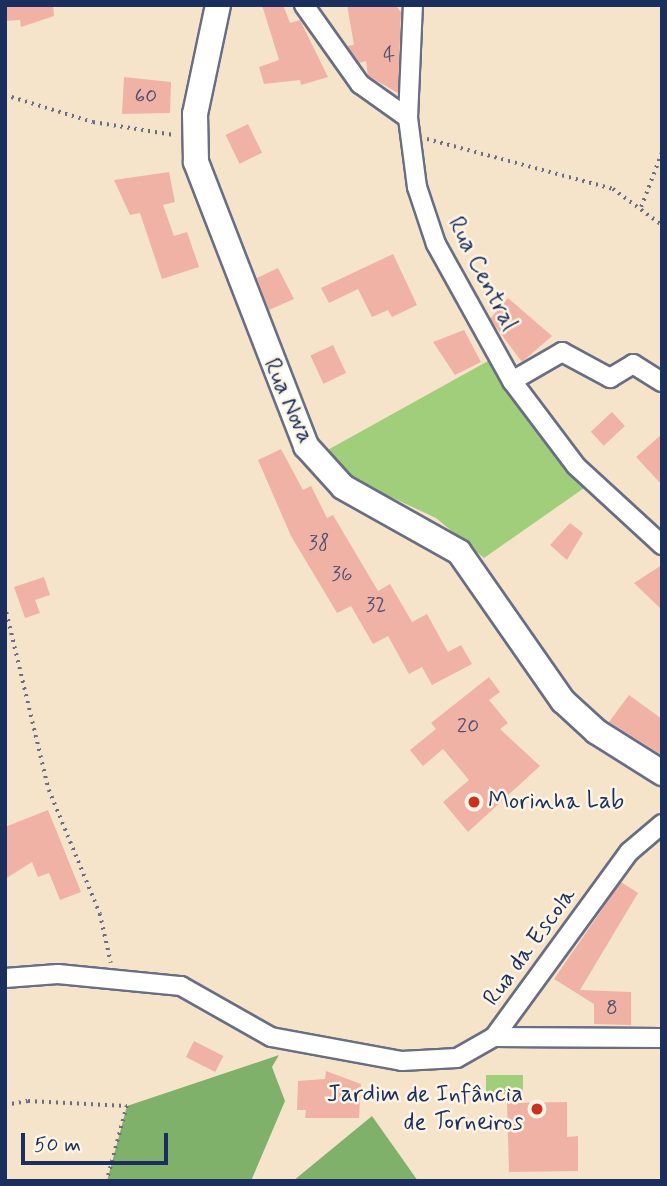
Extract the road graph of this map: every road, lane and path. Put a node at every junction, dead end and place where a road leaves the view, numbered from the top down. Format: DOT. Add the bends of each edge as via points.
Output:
graph roads {
  1 [pos="218,5"];
  2 [pos="304,5"];
  3 [pos="413,5"];
  4 [pos="5,95"];
  5 [pos="409,126"];
  6 [pos="193,138"];
  7 [pos="662,152"];
  8 [pos="641,207"];
  9 [pos="662,225"];
  10 [pos="512,381"];
  11 [pos="662,382"];
  12 [pos="662,545"];
  13 [pos="5,606"];
  14 [pos="662,773"];
  15 [pos="662,824"];
  16 [pos="5,978"];
  17 [pos="114,979"];
  18 [pos="494,1037"];
  19 [pos="662,1038"];
  20 [pos="5,1105"];
  21 [pos="107,1181"];
  1 -- 6 [label="street, Rua Nova"];
  2 -- 5 [label="street" via="360,84"];
  3 -- 5 [label="street, Rua Central"];
  4 -- 6 [label="path" via="98,124"];
  5 -- 8 [label="path" via="613,189"];
  5 -- 10 [label="street, Rua Central" via="417,187 436,243"];
  6 -- 14 [label="street, Rua Nova" via="209,206 312,455 349,491 459,552 563,701"];
  7 -- 8 [label="path"];
  8 -- 9 [label="path"];
  10 -- 11 [label="street" via="565,352 610,378 633,364"];
  10 -- 12 [label="street, Rua Central" via="576,466"];
  13 -- 17 [label="path" via="50,790 100,914"];
  15 -- 18 [label="street, Rua da Escola" via="629,852"];
  16 -- 17 [label="street" via="41,974"];
  17 -- 18 [label="street" via="181,986 271,1037 382,1059 449,1060"];
  18 -- 19 [label="street, Rua da Escola"];
  20 -- 21 [label="path" via="28,1101 127,1106"];
}
